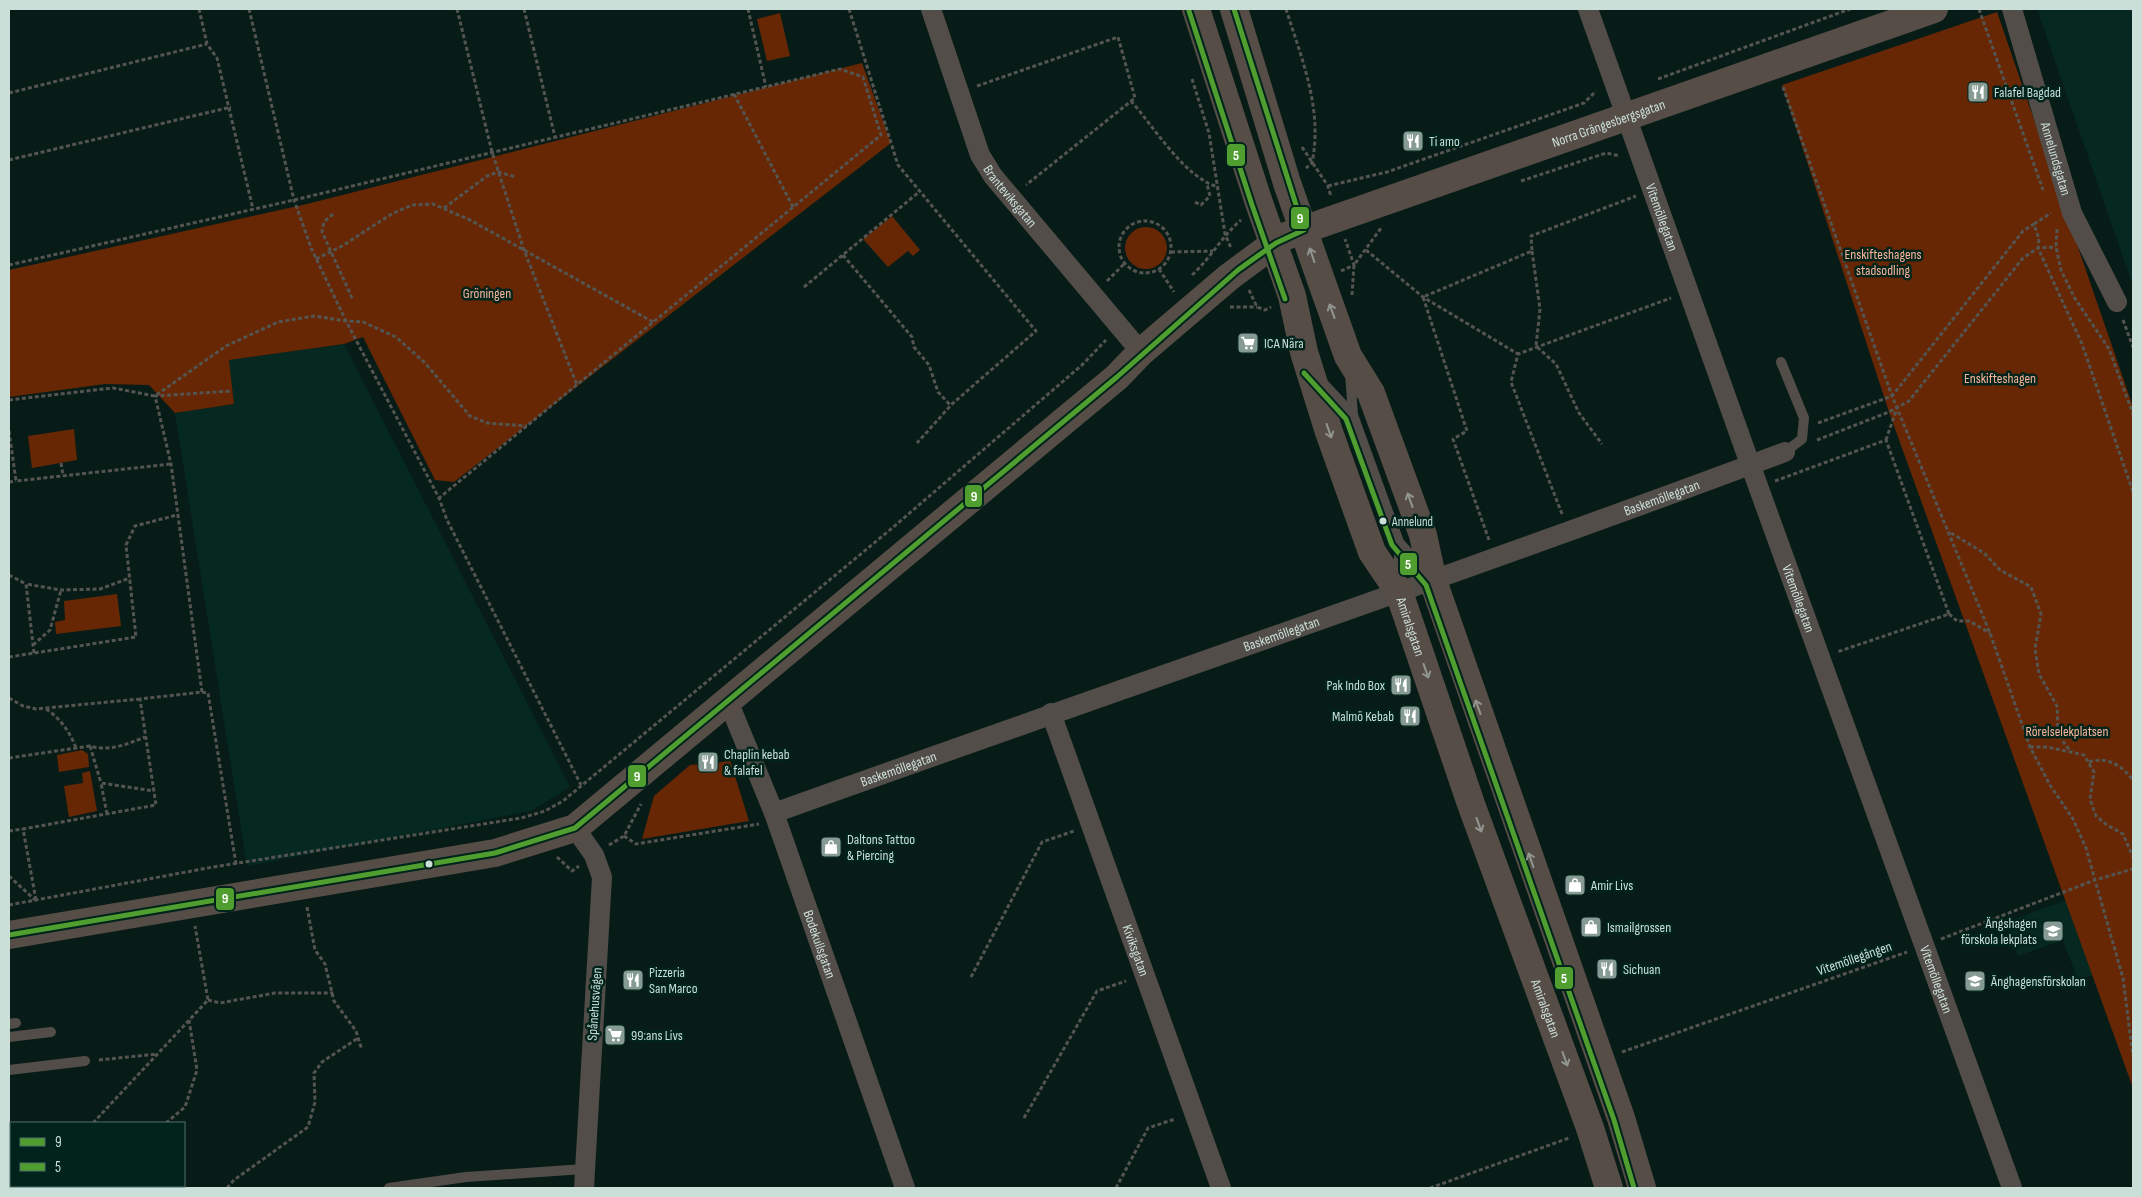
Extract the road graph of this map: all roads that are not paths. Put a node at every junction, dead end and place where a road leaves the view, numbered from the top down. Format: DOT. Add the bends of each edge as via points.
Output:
graph roads {
  1 [pos="931,9"];
  2 [pos="1196,9"];
  3 [pos="1234,9"];
  4 [pos="1588,9"];
  5 [pos="1934,9"];
  6 [pos="2012,9"];
  7 [pos="1628,115"];
  8 [pos="1287,237"];
  9 [pos="2117,302"];
  10 [pos="1141,352"];
  11 [pos="1348,356"];
  12 [pos="1781,362"];
  13 [pos="1309,368"];
  14 [pos="1353,415"];
  15 [pos="1786,452"];
  16 [pos="1750,465"];
  17 [pos="1399,542"];
  18 [pos="1434,581"];
  19 [pos="1399,592"];
  20 [pos="728,701"];
  21 [pos="1051,713"];
  22 [pos="775,817"];
  23 [pos="575,828"];
  24 [pos="9,935"];
  25 [pos="51,1032"];
  26 [pos="9,1038"];
  27 [pos="86,1061"];
  28 [pos="9,1070"];
  29 [pos="584,1179"];
  30 [pos="389,1188"];
  31 [pos="905,1188"];
  32 [pos="1221,1188"];
  33 [pos="1609,1188"];
  34 [pos="1642,1188"];
  35 [pos="2012,1188"];
  1 -- 10 [label="street, Branteviksgatan" via="980,155 1010,198"];
  2 -- 8 [label="main road, Amiralsgatan"];
  3 -- 8 [label="main road, Amiralsgatan"];
  4 -- 7 [label="street, Vitemöllegatan"];
  5 -- 7 [label="main road, Norra Grängesbergsgatan"];
  6 -- 9 [label="street, Annelundsgatan" via="2072,212"];
  7 -- 8 [label="main road, Norra Grängesbergsgatan"];
  7 -- 16 [label="street, Vitemöllegatan"];
  8 -- 10 [label="main road, Norra Grängesbergsgatan" via="1229,277"];
  11 -- 8 [label="main road, Amiralsgatan, one-way"];
  8 -- 13 [label="main road, Amiralsgatan" via="1292,296"];
  10 -- 20 [label="main road, Norra Grängesbergsgatan" via="1116,377"];
  11 -- 14 [label="lane"];
  18 -- 11 [label="main road, Amiralsgatan, one-way" via="1423,535 1374,400"];
  12 -- 15 [label="lane" via="1804,418 1802,439"];
  13 -- 14 [label="lane"];
  13 -- 19 [label="main road, Amiralsgatan, one-way" via="1372,552"];
  14 -- 17 [label="lane"];
  15 -- 16 [label="street, Baskemöllegatan"];
  16 -- 18 [label="street, Baskemöllegatan"];
  16 -- 35 [label="street, Vitemöllegatan"];
  17 -- 18 [label="lane"];
  17 -- 19 [label="lane"];
  18 -- 19 [label="street, Baskemöllegatan"];
  34 -- 18 [label="main road, Amiralsgatan, one-way" via="1621,1118"];
  19 -- 21 [label="street, Baskemöllegatan"];
  19 -- 33 [label="main road, Amiralsgatan, one-way" via="1471,804"];
  20 -- 22 [label="street, Bodekullsgatan"];
  20 -- 23 [label="main road, Norra Grängesbergsgatan"];
  21 -- 22 [label="street, Baskemöllegatan"];
  21 -- 32 [label="street, Kiviksgatan"];
  22 -- 31 [label="street, Bodekullsgatan"];
  23 -- 24 [label="main road" via="495,853"];
  23 -- 29 [label="street, Spånehusvägen" via="597,860 602,877"];
  25 -- 26 [label="lane"];
  27 -- 28 [label="lane"];
  29 -- 30 [label="lane" via="466,1177"];
}
